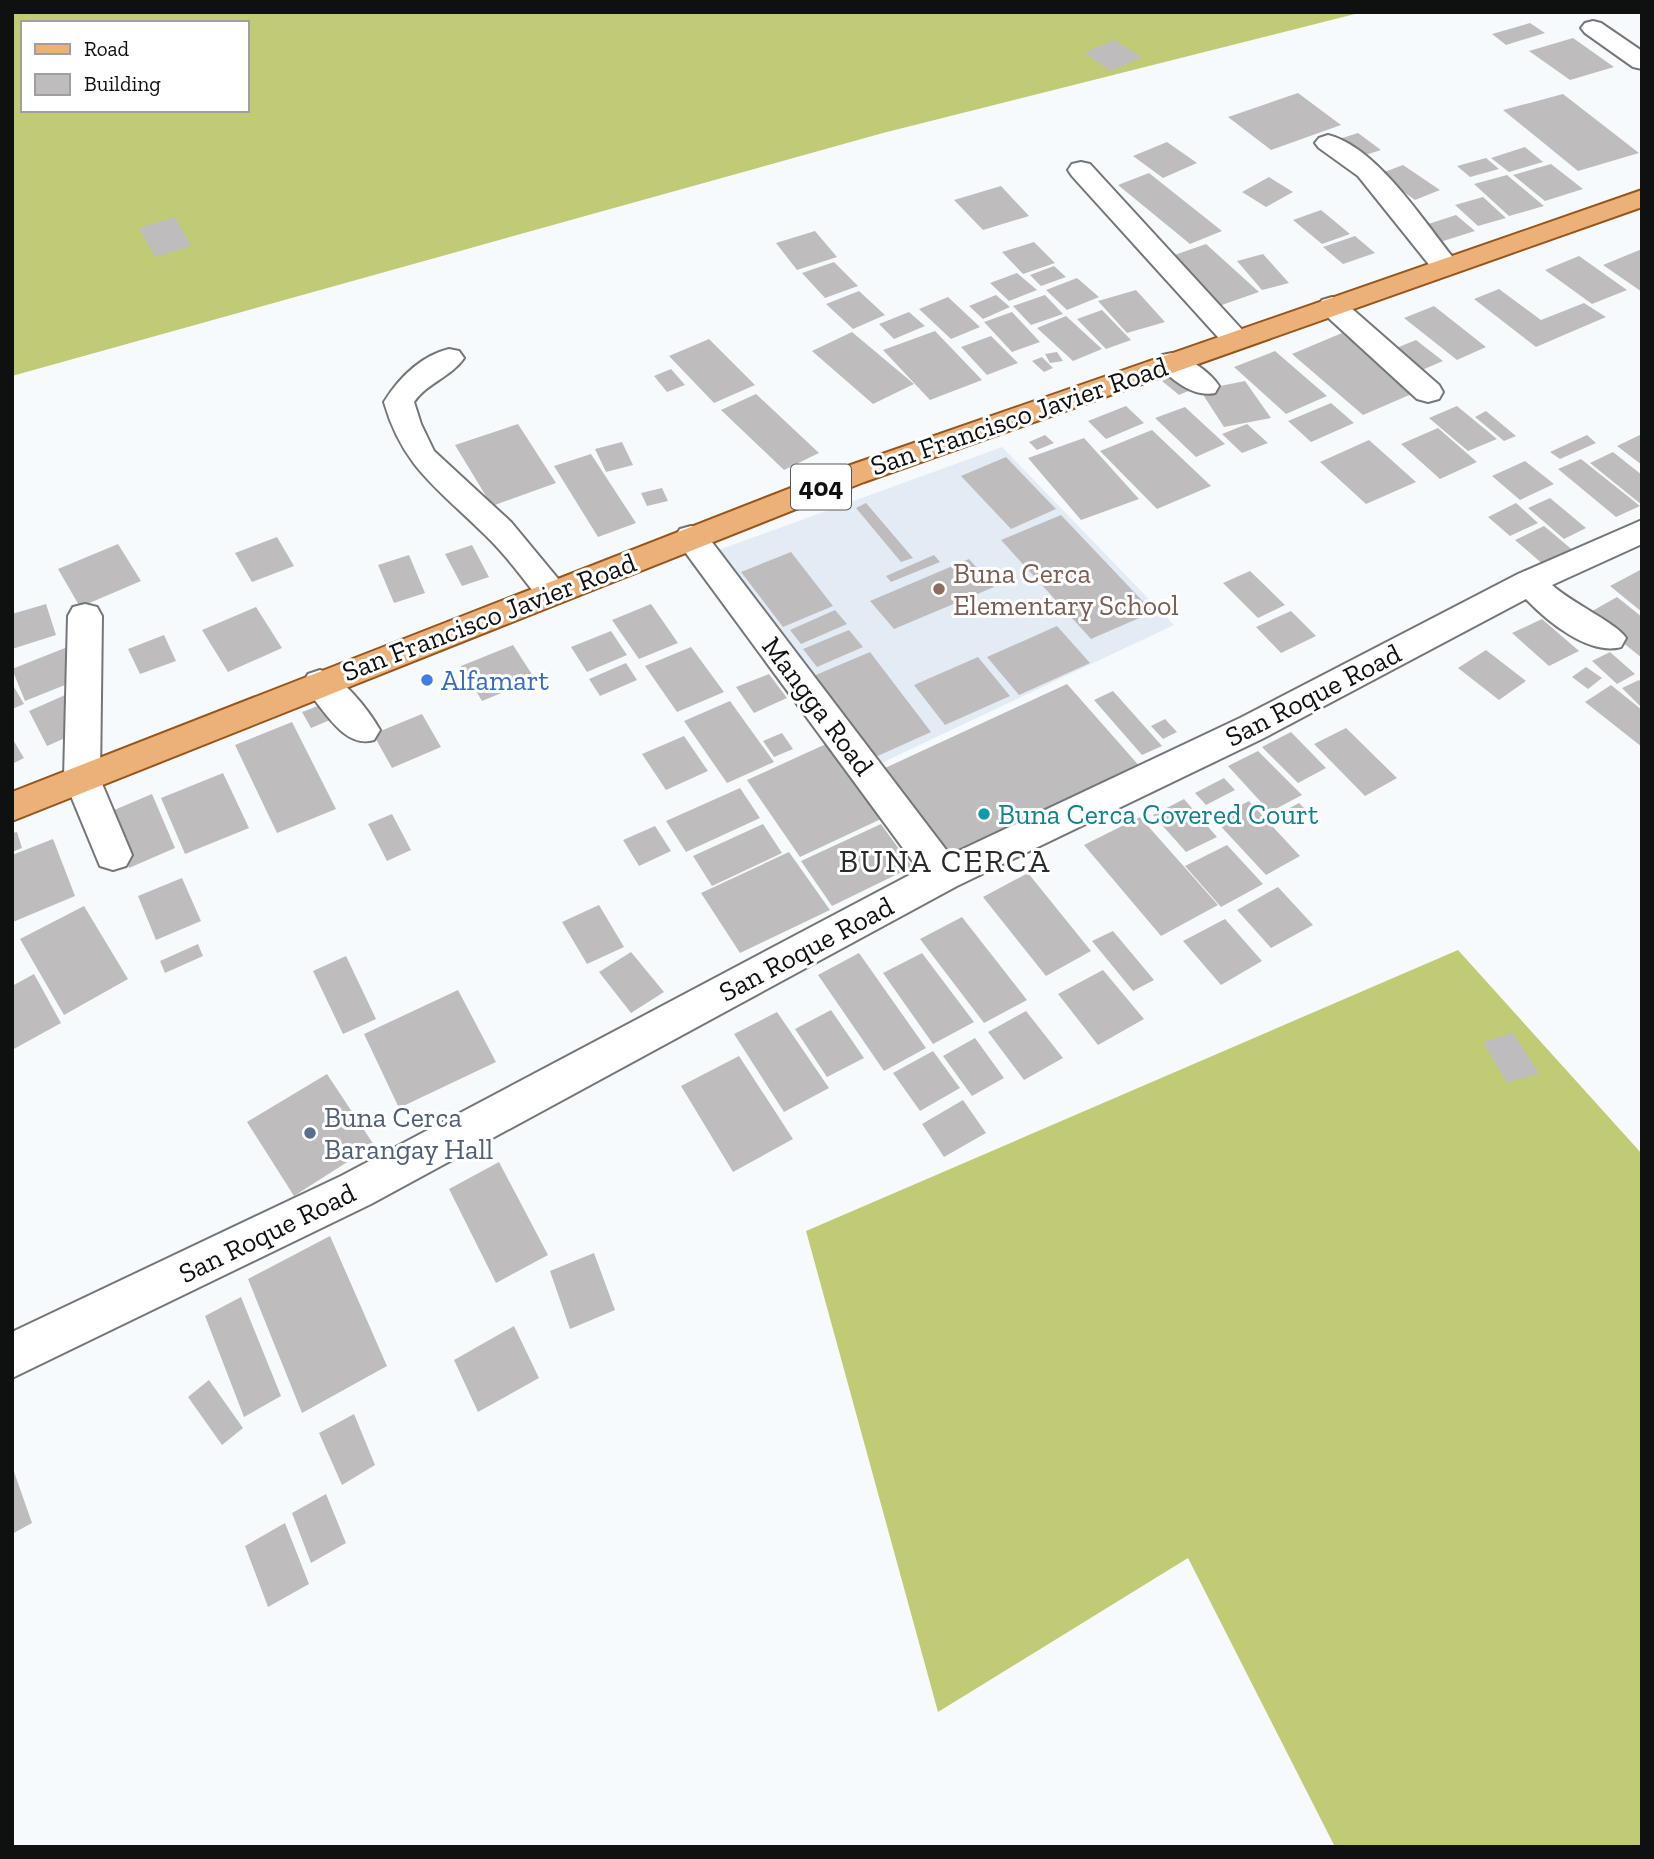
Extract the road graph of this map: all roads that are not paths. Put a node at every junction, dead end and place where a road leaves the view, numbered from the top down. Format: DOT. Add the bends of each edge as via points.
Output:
graph roads {
  1 [pos="1593,28"];
  2 [pos="1642,62"];
  3 [pos="1328,142"];
  4 [pos="1081,170"];
  5 [pos="1642,198"];
  6 [pos="1444,266"];
  7 [pos="1332,306"];
  8 [pos="1236,340"];
  9 [pos="449,358"];
  10 [pos="1172,362"];
  11 [pos="1204,386"];
  12 [pos="1428,392"];
  13 [pos="1642,531"];
  14 [pos="691,537"];
  15 [pos="1530,582"];
  16 [pos="552,592"];
  17 [pos="85,616"];
  18 [pos="1609,638"];
  19 [pos="320,683"];
  20 [pos="362,730"];
  21 [pos="82,779"];
  22 [pos="12,807"];
  23 [pos="113,855"];
  24 [pos="944,875"];
  25 [pos="12,1356"];
  1 -- 2 [label="street"];
  3 -- 6 [label="street" via="1367,170"];
  4 -- 8 [label="street"];
  5 -- 6 [label="main road, San Francisco Javier Road / 404"];
  6 -- 7 [label="main road, San Francisco Javier Road / 404"];
  7 -- 8 [label="main road, San Francisco Javier Road / 404"];
  7 -- 12 [label="street"];
  8 -- 10 [label="main road, San Francisco Javier Road / 404"];
  9 -- 16 [label="street" via="412,383 400,402 405,428 435,474 493,523"];
  10 -- 11 [label="street"];
  10 -- 14 [label="main road, San Francisco Javier Road / 404"];
  13 -- 15 [label="street, San Roque Road"];
  14 -- 16 [label="main road, San Francisco Javier Road / 404"];
  14 -- 24 [label="street, Mangga Road"];
  15 -- 18 [label="street" via="1569,620"];
  15 -- 24 [label="street, San Roque Road" via="1252,728"];
  16 -- 19 [label="main road, San Francisco Javier Road / 404"];
  17 -- 21 [label="street"];
  19 -- 20 [label="street"];
  19 -- 21 [label="main road, San Francisco Javier Road / 404"];
  21 -- 22 [label="main road, San Francisco Javier Road / 404"];
  21 -- 23 [label="street"];
  24 -- 25 [label="street, San Roque Road" via="356,1190"];
}
